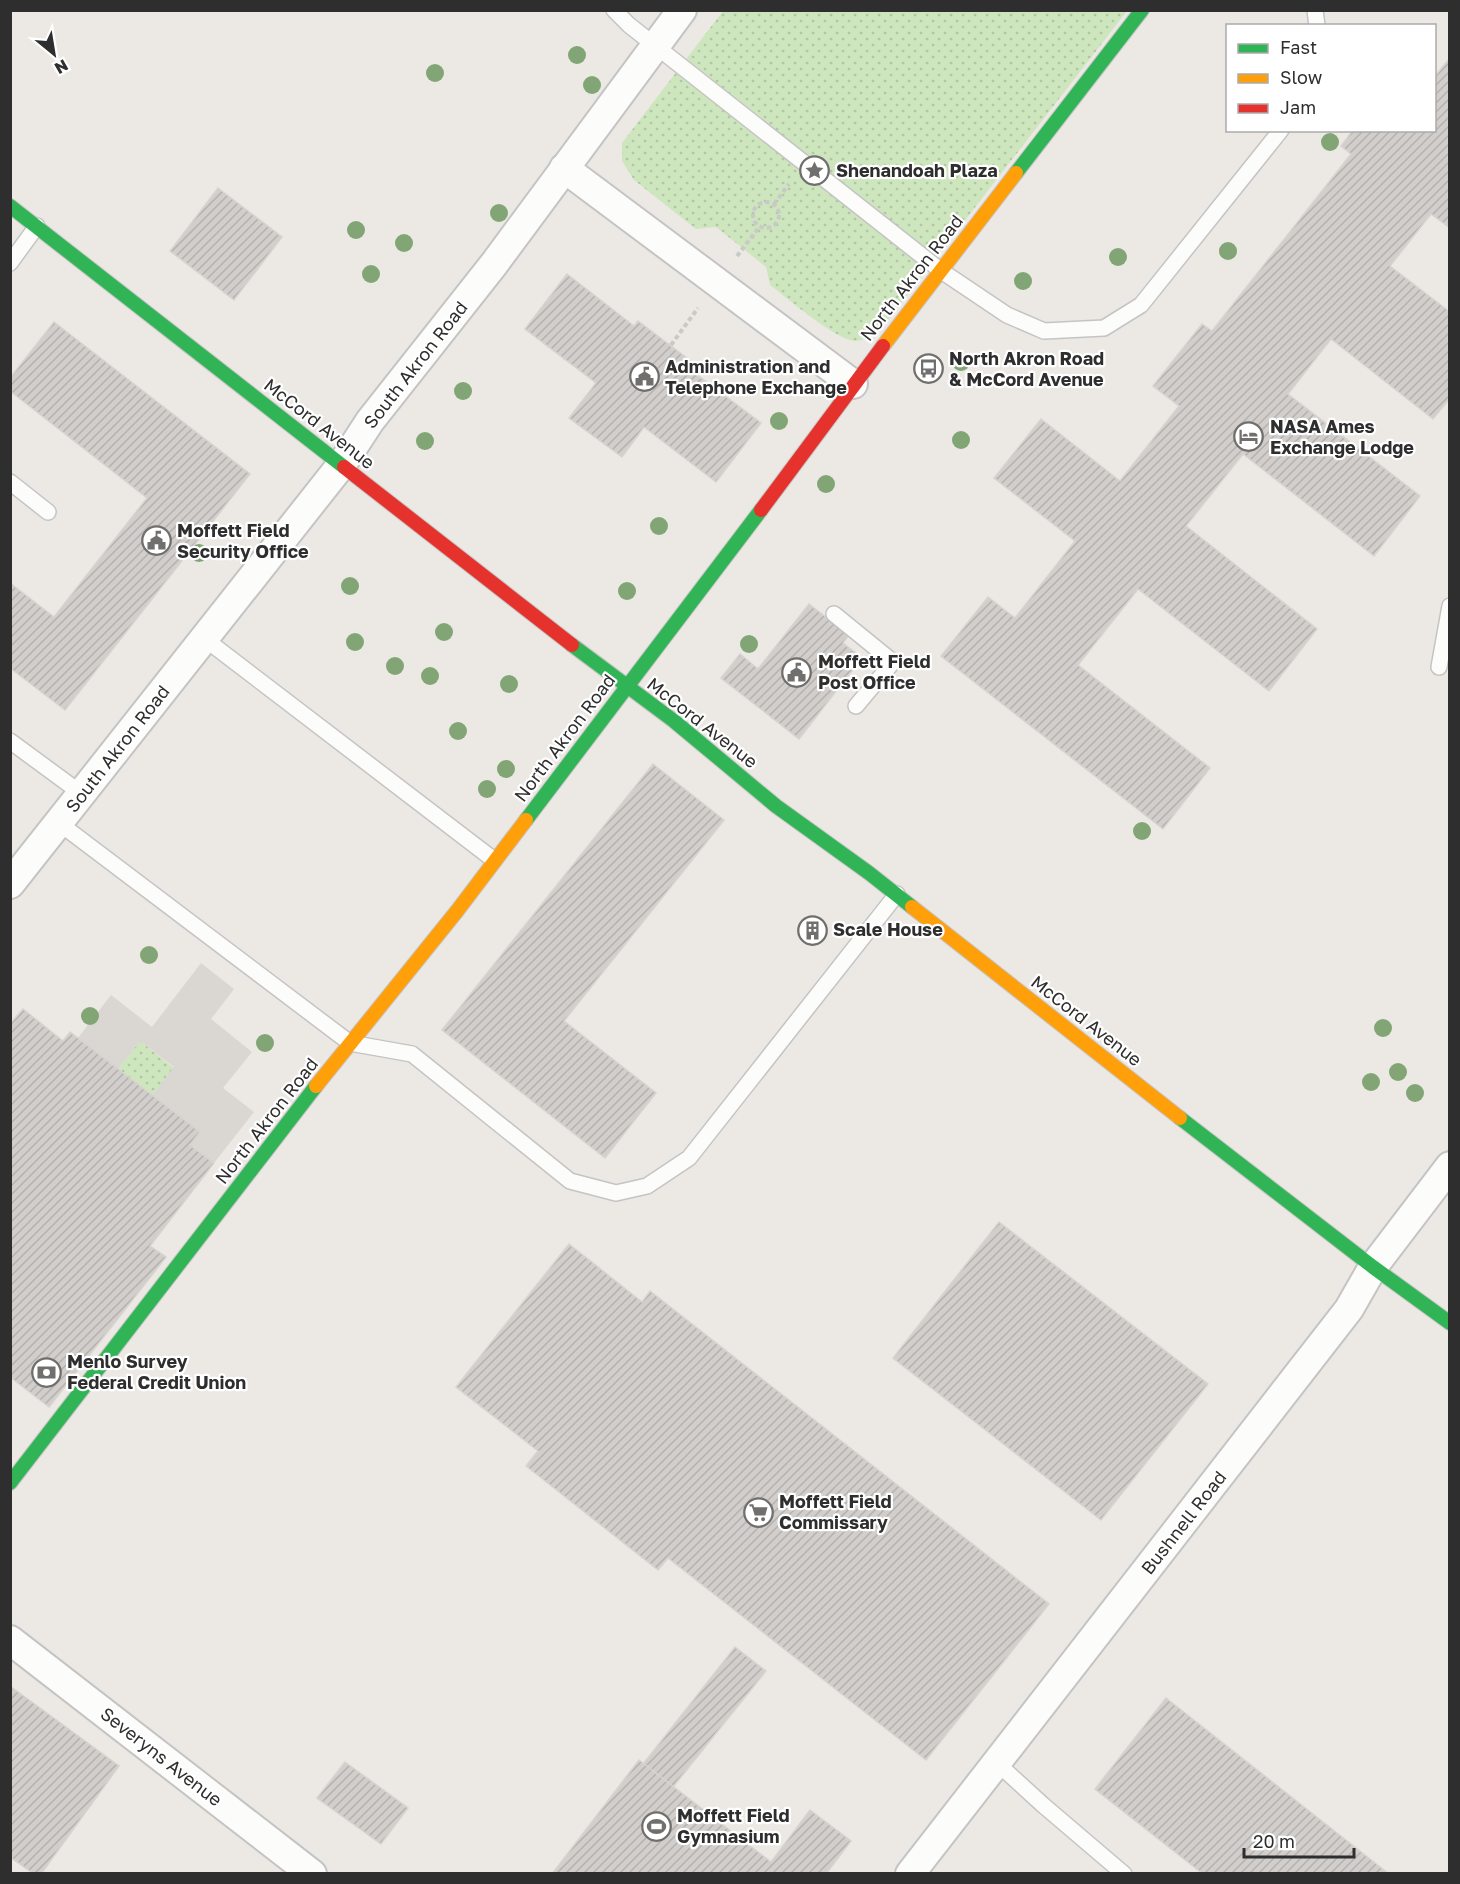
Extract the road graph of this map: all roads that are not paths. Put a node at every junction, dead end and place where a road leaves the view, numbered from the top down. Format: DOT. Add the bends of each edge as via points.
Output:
graph roads {
  1 [pos="614,10"];
  2 [pos="682,10"];
  3 [pos="1142,10"];
  4 [pos="655,45"];
  5 [pos="1279,132"];
  6 [pos="564,168"];
  7 [pos="10,206"];
  8 [pos="37,226"];
  9 [pos="10,262"];
  10 [pos="940,270"];
  11 [pos="853,384"];
  12 [pos="342,464"];
  13 [pos="10,482"];
  14 [pos="48,512"];
  15 [pos="1449,606"];
  16 [pos="834,614"];
  17 [pos="205,639"];
  18 [pos="1439,667"];
  19 [pos="626,687"];
  20 [pos="856,705"];
  21 [pos="10,741"];
  22 [pos="82,794"];
  23 [pos="59,823"];
  24 [pos="494,860"];
  25 [pos="10,885"];
  26 [pos="897,894"];
  27 [pos="350,1043"];
  28 [pos="1449,1166"];
  29 [pos="1373,1267"];
  30 [pos="1449,1323"];
  31 [pos="10,1483"];
  32 [pos="10,1640"];
  33 [pos="997,1763"];
  34 [pos="312,1874"];
  35 [pos="910,1874"];
  36 [pos="1124,1874"];
  1 -- 4 [label="lane"];
  2 -- 4 [label="street, South Akron Road"];
  3 -- 10 [label="street, North Akron Road"];
  4 -- 6 [label="street, South Akron Road"];
  4 -- 10 [label="lane"];
  5 -- 10 [label="lane" via="1141,305 1104,328 1044,331 1007,315"];
  6 -- 11 [label="street"];
  6 -- 12 [label="street, South Akron Road" via="370,421"];
  7 -- 8 [label="street, McCord Avenue"];
  8 -- 9 [label="lane"];
  8 -- 12 [label="street, McCord Avenue"];
  10 -- 11 [label="street, North Akron Road"];
  11 -- 19 [label="street, North Akron Road"];
  12 -- 17 [label="street, South Akron Road"];
  12 -- 19 [label="street, McCord Avenue"];
  13 -- 14 [label="lane"];
  15 -- 18 [label="lane"];
  16 -- 20 [label="lane" via="893,662"];
  17 -- 22 [label="street, South Akron Road"];
  17 -- 24 [label="lane"];
  19 -- 24 [label="street, North Akron Road"];
  19 -- 26 [label="street, McCord Avenue" via="674,721 776,806"];
  21 -- 22 [label="lane"];
  22 -- 23 [label="street, South Akron Road"];
  23 -- 25 [label="street, South Akron Road"];
  23 -- 27 [label="lane"];
  24 -- 27 [label="street, North Akron Road"];
  26 -- 27 [label="lane" via="689,1158 647,1186 616,1193 570,1182 412,1054"];
  26 -- 29 [label="street, McCord Avenue"];
  27 -- 31 [label="street, North Akron Road"];
  28 -- 29 [label="street, Bushnell Road"];
  29 -- 30 [label="street, McCord Avenue"];
  29 -- 33 [label="street, Bushnell Road" via="1349,1309"];
  32 -- 34 [label="street, Severyns Avenue"];
  33 -- 35 [label="street, Bushnell Road"];
  33 -- 36 [label="lane"];
}
